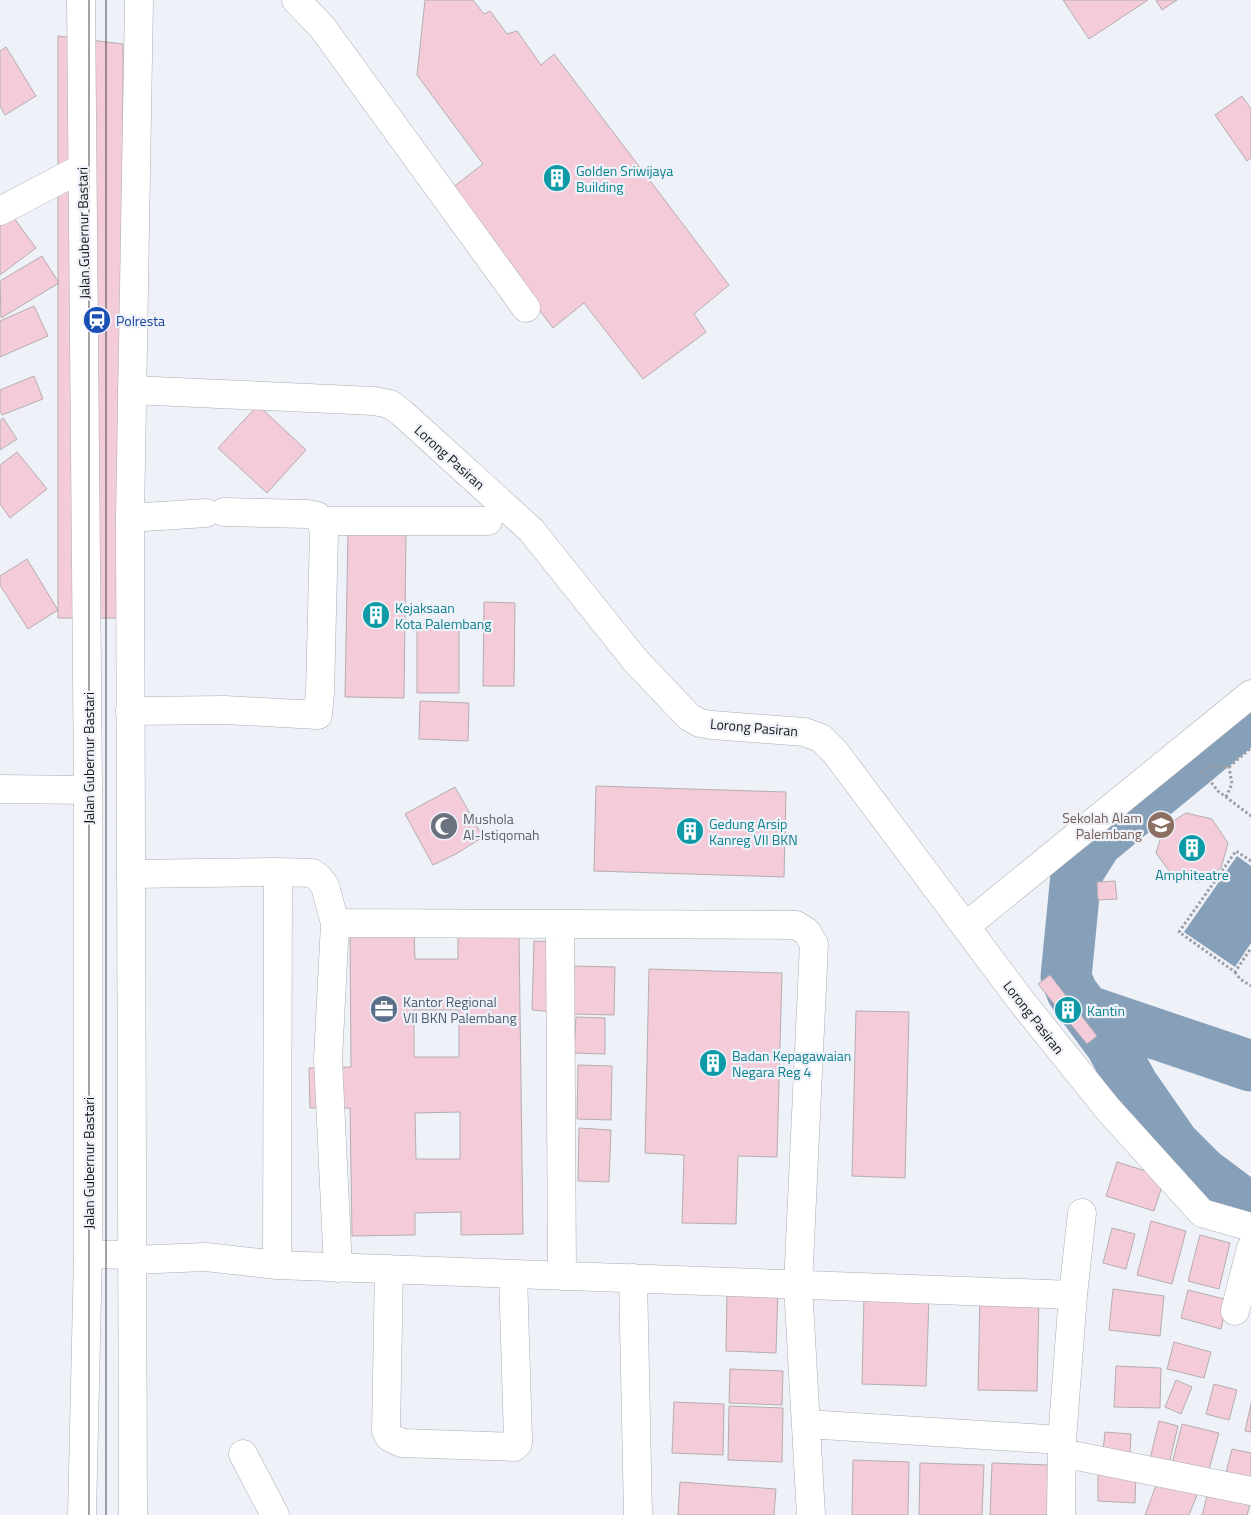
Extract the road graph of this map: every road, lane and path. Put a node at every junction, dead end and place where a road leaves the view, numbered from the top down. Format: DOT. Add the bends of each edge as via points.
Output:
graph roads {
  1 [pos="140,0"];
  2 [pos="296,0"];
  3 [pos="79,2"];
  4 [pos="82,168"];
  5 [pos="0,211"];
  6 [pos="526,308"];
  7 [pos="132,390"];
  8 [pos="130,518"];
  9 [pos="321,521"];
  10 [pos="488,521"];
  11 [pos="1251,694"];
  12 [pos="130,711"];
  13 [pos="1251,748"];
  14 [pos="1230,766"];
  15 [pos="0,789"];
  16 [pos="88,790"];
  17 [pos="1226,797"];
  18 [pos="1251,816"];
  19 [pos="1251,861"];
  20 [pos="278,872"];
  21 [pos="131,874"];
  22 [pos="335,923"];
  23 [pos="560,925"];
  24 [pos="966,926"];
  25 [pos="1251,948"];
  26 [pos="1235,972"];
  27 [pos="1251,986"];
  28 [pos="1082,1213"];
  29 [pos="1251,1227"];
  30 [pos="1251,1248"];
  31 [pos="88,1254"];
  32 [pos="132,1257"];
  33 [pos="277,1265"];
  34 [pos="338,1268"];
  35 [pos="389,1269"];
  36 [pos="513,1274"];
  37 [pos="562,1276"];
  38 [pos="633,1278"];
  39 [pos="798,1285"];
  40 [pos="1073,1294"];
  41 [pos="1234,1311"];
  42 [pos="806,1424"];
  43 [pos="1062,1446"];
  44 [pos="243,1454"];
  45 [pos="1251,1491"];
  46 [pos="82,1515"];
  47 [pos="133,1515"];
  48 [pos="275,1515"];
  49 [pos="638,1515"];
  50 [pos="811,1515"];
  51 [pos="1061,1515"];
  1 -- 7 [label="main road"];
  2 -- 6 [label="main road" via="322,27"];
  3 -- 4 [label="main road, Jalan Gubernur Bastari"];
  4 -- 5 [label="main road"];
  4 -- 16 [label="main road, Jalan Gubernur Bastari"];
  7 -- 8 [label="main road"];
  7 -- 24 [label="main road, Lorong Pasiran" via="374,400 390,404 531,530 635,660 689,717 712,725 804,732 821,738 835,752"];
  8 -- 9 [label="main road" via="215,512 307,514 317,516"];
  8 -- 12 [label="main road"];
  9 -- 10 [label="main road"];
  9 -- 12 [label="main road" via="324,532 318,715 225,710"];
  11 -- 24 [label="main road"];
  12 -- 21 [label="main road"];
  13 -- 14 [label="path"];
  14 -- 17 [label="path" via="1232,784"];
  14 -- 17 [label="path" via="1201,769"];
  15 -- 16 [label="main road"];
  16 -- 31 [label="main road, Jalan Gubernur Bastari"];
  17 -- 18 [label="path"];
  19 -- 26 [label="path" via="1236,851 1179,932"];
  20 -- 21 [label="main road"];
  20 -- 22 [label="main road" via="312,873 319,878 325,886"];
  20 -- 33 [label="main road"];
  21 -- 32 [label="main road"];
  22 -- 23 [label="main road"];
  22 -- 34 [label="main road" via="328,1060"];
  23 -- 37 [label="main road"];
  23 -- 39 [label="main road" via="796,924 807,932 814,944"];
  24 -- 29 [label="main road, Lorong Pasiran" via="1108,1109 1202,1213"];
  25 -- 26 [label="path"];
  26 -- 27 [label="path"];
  28 -- 40 [label="main road"];
  30 -- 41 [label="main road"];
  31 -- 32 [label="main road"];
  31 -- 46 [label="main road, Jalan Gubernur Bastari"];
  32 -- 33 [label="main road" via="206,1257"];
  32 -- 47 [label="main road"];
  33 -- 34 [label="main road"];
  34 -- 35 [label="main road"];
  35 -- 36 [label="main road"];
  35 -- 36 [label="main road" via="386,1431 389,1437 402,1443 514,1447 518,1443"];
  36 -- 37 [label="main road"];
  37 -- 38 [label="main road"];
  38 -- 39 [label="main road"];
  38 -- 49 [label="main road"];
  39 -- 40 [label="main road"];
  39 -- 42 [label="main road"];
  40 -- 43 [label="main road"];
  42 -- 43 [label="main road"];
  42 -- 50 [label="main road"];
  43 -- 45 [label="main road"];
  43 -- 51 [label="main road"];
  44 -- 48 [label="main road"];
}
